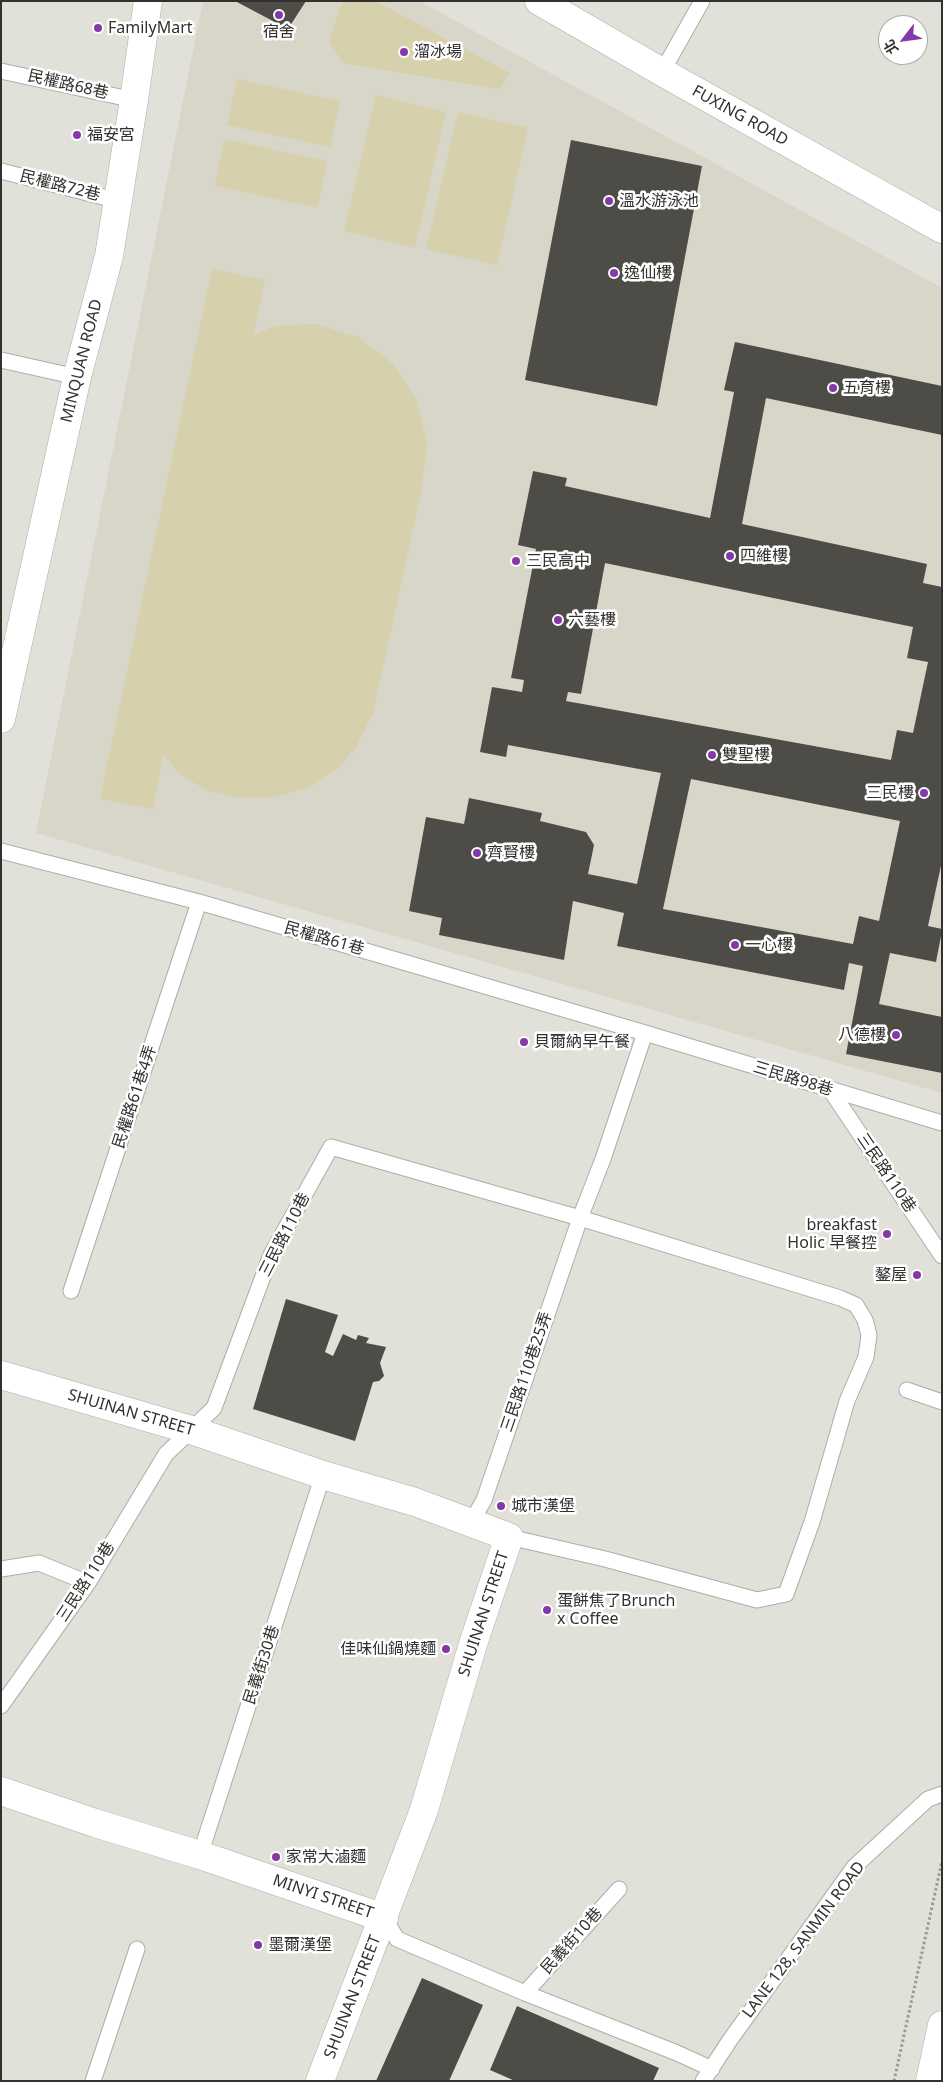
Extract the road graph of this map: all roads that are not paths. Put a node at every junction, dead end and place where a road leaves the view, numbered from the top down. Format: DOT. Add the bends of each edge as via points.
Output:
graph roads {
  1 [pos="148,1"];
  2 [pos="540,1"];
  3 [pos="702,1"];
  4 [pos="1,71"];
  5 [pos="662,72"];
  6 [pos="134,100"];
  7 [pos="1,171"];
  8 [pos="118,201"];
  9 [pos="942,229"];
  10 [pos="1,360"];
  11 [pos="78,377"];
  12 [pos="9,644"];
  13 [pos="1,719"];
  14 [pos="1,851"];
  15 [pos="199,902"];
  16 [pos="645,1033"];
  17 [pos="831,1091"];
  18 [pos="942,1124"];
  19 [pos="580,1218"];
  20 [pos="942,1256"];
  21 [pos="71,1291"];
  22 [pos="1,1375"];
  23 [pos="907,1390"];
  24 [pos="942,1402"];
  25 [pos="191,1430"];
  26 [pos="324,1475"];
  27 [pos="470,1524"];
  28 [pos="509,1537"];
  29 [pos="1,1569"];
  30 [pos="88,1583"];
  31 [pos="1,1706"];
  32 [pos="1,1791"];
  33 [pos="942,1794"];
  34 [pos="200,1855"];
  35 [pos="619,1889"];
  36 [pos="384,1918"];
  37 [pos="137,1949"];
  38 [pos="525,1993"];
  39 [pos="942,2025"];
  40 [pos="708,2075"];
  41 [pos="93,2081"];
  42 [pos="320,2081"];
  43 [pos="930,2081"];
  1 -- 6 [label="street, MINQUAN ROAD"];
  2 -- 5 [label="street, FUXING ROAD"];
  3 -- 5 [label="lane"];
  4 -- 6 [label="lane, 民權路68巷"];
  5 -- 9 [label="street, FUXING ROAD"];
  6 -- 8 [label="street, MINQUAN ROAD"];
  7 -- 8 [label="lane, 民權路72巷"];
  8 -- 11 [label="street, MINQUAN ROAD" via="109,256"];
  10 -- 11 [label="lane"];
  11 -- 12 [label="street, MINQUAN ROAD"];
  12 -- 13 [label="street, MINQUAN ROAD"];
  14 -- 15 [label="lane, 民權路61巷"];
  15 -- 16 [label="lane, 民權路61巷"];
  15 -- 21 [label="lane, 民權路61巷4弄"];
  16 -- 17 [label="lane, 三民路98巷"];
  16 -- 19 [label="lane"];
  17 -- 18 [label="lane, 三民路98巷"];
  17 -- 20 [label="lane, 三民路110巷"];
  19 -- 25 [label="lane, 三民路110巷" via="331,1147 271,1255 214,1408"];
  19 -- 27 [label="lane, 三民路110巷25弄" via="484,1500"];
  19 -- 28 [label="lane" via="856,1305 869,1335 866,1357 846,1401 812,1522 786,1594 757,1600"];
  22 -- 25 [label="street, SHUINAN STREET"];
  23 -- 24 [label="lane"];
  25 -- 26 [label="street, SHUINAN STREET"];
  25 -- 30 [label="lane, 三民路110巷" via="166,1454"];
  26 -- 27 [label="street, SHUINAN STREET" via="415,1502"];
  26 -- 34 [label="lane, 民義街30巷"];
  27 -- 28 [label="street, SHUINAN STREET"];
  28 -- 36 [label="street, SHUINAN STREET" via="472,1644 424,1810"];
  29 -- 30 [label="lane" via="39,1563"];
  30 -- 31 [label="lane, 三民路110巷"];
  32 -- 34 [label="street, MINYI STREET"];
  33 -- 40 [label="lane, LANE 128, SANMIN ROAD" via="928,1799 854,1867"];
  34 -- 36 [label="street, MINYI STREET"];
  35 -- 38 [label="lane, 民義街10巷"];
  36 -- 38 [label="lane, MINYI STREET" via="397,1939"];
  36 -- 42 [label="street, SHUINAN STREET"];
  37 -- 41 [label="lane"];
  38 -- 40 [label="lane, MINYI STREET" via="677,2053"];
  39 -- 43 [label="street"];
}
